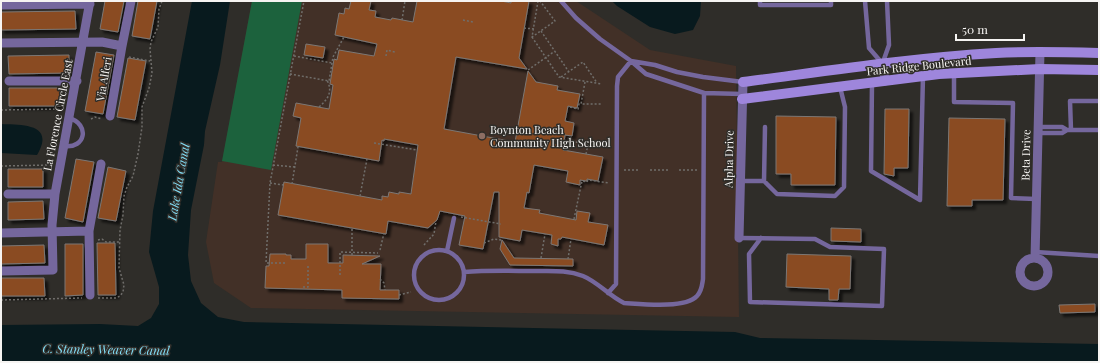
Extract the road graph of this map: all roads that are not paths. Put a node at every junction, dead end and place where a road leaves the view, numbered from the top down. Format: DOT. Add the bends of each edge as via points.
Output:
graph roads {
  1 [pos="131,1"];
  2 [pos="561,1"];
  3 [pos="760,1"];
  4 [pos="831,1"];
  5 [pos="865,1"];
  6 [pos="887,1"];
  7 [pos="90,2"];
  8 [pos="1,5"];
  9 [pos="83,42"];
  10 [pos="1,43"];
  11 [pos="122,46"];
  12 [pos="1040,52"];
  13 [pos="1099,53"];
  14 [pos="630,61"];
  15 [pos="883,64"];
  16 [pos="1040,69"];
  17 [pos="1099,70"];
  18 [pos="954,73"];
  19 [pos="923,76"];
  20 [pos="9,81"];
  21 [pos="77,81"];
  22 [pos="885,81"];
  23 [pos="743,82"];
  24 [pos="872,83"];
  25 [pos="840,87"];
  26 [pos="704,93"];
  27 [pos="742,96"];
  28 [pos="1099,101"];
  29 [pos="108,116"];
  30 [pos="69,118"];
  31 [pos="765,127"];
  32 [pos="1038,130"];
  33 [pos="1069,130"];
  34 [pos="1099,130"];
  35 [pos="64,146"];
  36 [pos="101,164"];
  37 [pos="740,181"];
  38 [pos="764,181"];
  39 [pos="8,194"];
  40 [pos="55,194"];
  41 [pos="1036,199"];
  42 [pos="454,218"];
  43 [pos="89,231"];
  44 [pos="1,233"];
  45 [pos="52,233"];
  46 [pos="739,238"];
  47 [pos="761,238"];
  48 [pos="447,251"];
  49 [pos="1035,255"];
  50 [pos="1099,256"];
  51 [pos="1,271"];
  52 [pos="464,272"];
  53 [pos="608,293"];
  54 [pos="90,297"];
  1 -- 11 [label="street, Via Alferi"];
  2 -- 14 [label="lane" via="600,39"];
  3 -- 4 [label="lane" via="760,5 831,5"];
  5 -- 15 [label="lane" via="870,48"];
  6 -- 15 [label="lane" via="889,45"];
  7 -- 8 [label="street"];
  7 -- 9 [label="street, La Florence Circle East"];
  9 -- 10 [label="street, Via Alferi"];
  9 -- 11 [label="street, Via Alferi"];
  9 -- 21 [label="street, La Florence Circle East"];
  11 -- 29 [label="street, Via Alferi"];
  12 -- 13 [label="street, Park Ridge Boulevard"];
  12 -- 15 [label="street, Park Ridge Boulevard" via="997,53"];
  12 -- 16 [label="street, Beta Drive"];
  14 -- 23 [label="lane" via="703,77"];
  14 -- 26 [label="lane" via="646,74"];
  14 -- 53 [label="lane" via="618,77 617,86 616,284"];
  15 -- 22 [label="street"];
  15 -- 23 [label="street, Park Ridge Boulevard"];
  16 -- 17 [label="street, Park Ridge Boulevard"];
  16 -- 18 [label="street, Park Ridge Boulevard"];
  16 -- 32 [label="street, Beta Drive"];
  18 -- 19 [label="street, Park Ridge Boulevard"];
  18 -- 41 [label="lane" via="954,102 1013,103 1011,198"];
  19 -- 22 [label="street, Park Ridge Boulevard"];
  19 -- 24 [label="lane" via="920,200 871,171"];
  20 -- 21 [label="street"];
  21 -- 30 [label="street, La Florence Circle East"];
  22 -- 24 [label="street, Park Ridge Boulevard"];
  23 -- 27 [label="street, Alpha Drive"];
  24 -- 25 [label="street, Park Ridge Boulevard"];
  25 -- 27 [label="street, Park Ridge Boulevard"];
  25 -- 38 [label="lane" via="845,107 844,187 835,196 778,194"];
  26 -- 27 [label="lane"];
  26 -- 53 [label="lane" via="701,290 692,300 673,304 624,303"];
  27 -- 37 [label="street, Alpha Drive"];
  28 -- 33 [label="lane" via="1070,101"];
  30 -- 35 [label="street, La Florence Circle East"];
  30 -- 35 [label="lane" via="82,126 83,135 76,145"];
  31 -- 38 [label="lane"];
  32 -- 33 [label="lane" via="1062,133"];
  32 -- 41 [label="street, Beta Drive"];
  33 -- 34 [label="lane"];
  35 -- 40 [label="street, La Florence Circle East"];
  36 -- 43 [label="street"];
  37 -- 38 [label="lane"];
  37 -- 46 [label="street, Alpha Drive"];
  39 -- 40 [label="street"];
  40 -- 45 [label="street, La Florence Circle East"];
  41 -- 49 [label="street, Beta Drive"];
  42 -- 48 [label="lane"];
  43 -- 45 [label="street"];
  43 -- 54 [label="street"];
  44 -- 45 [label="street"];
  45 -- 51 [label="street, La Florence Circle East" via="53,270"];
  46 -- 47 [label="lane"];
  47 -- 47 [label="lane" via="815,239 830,247 884,249 882,306 750,302 749,254"];
  48 -- 52 [label="lane" via="457,257"];
  48 -- 52 [label="lane" via="431,251 418,261 414,277 417,288 430,298 447,298 460,288"];
  49 -- 50 [label="lane"];
  52 -- 53 [label="lane" via="568,272 585,277"];
}
